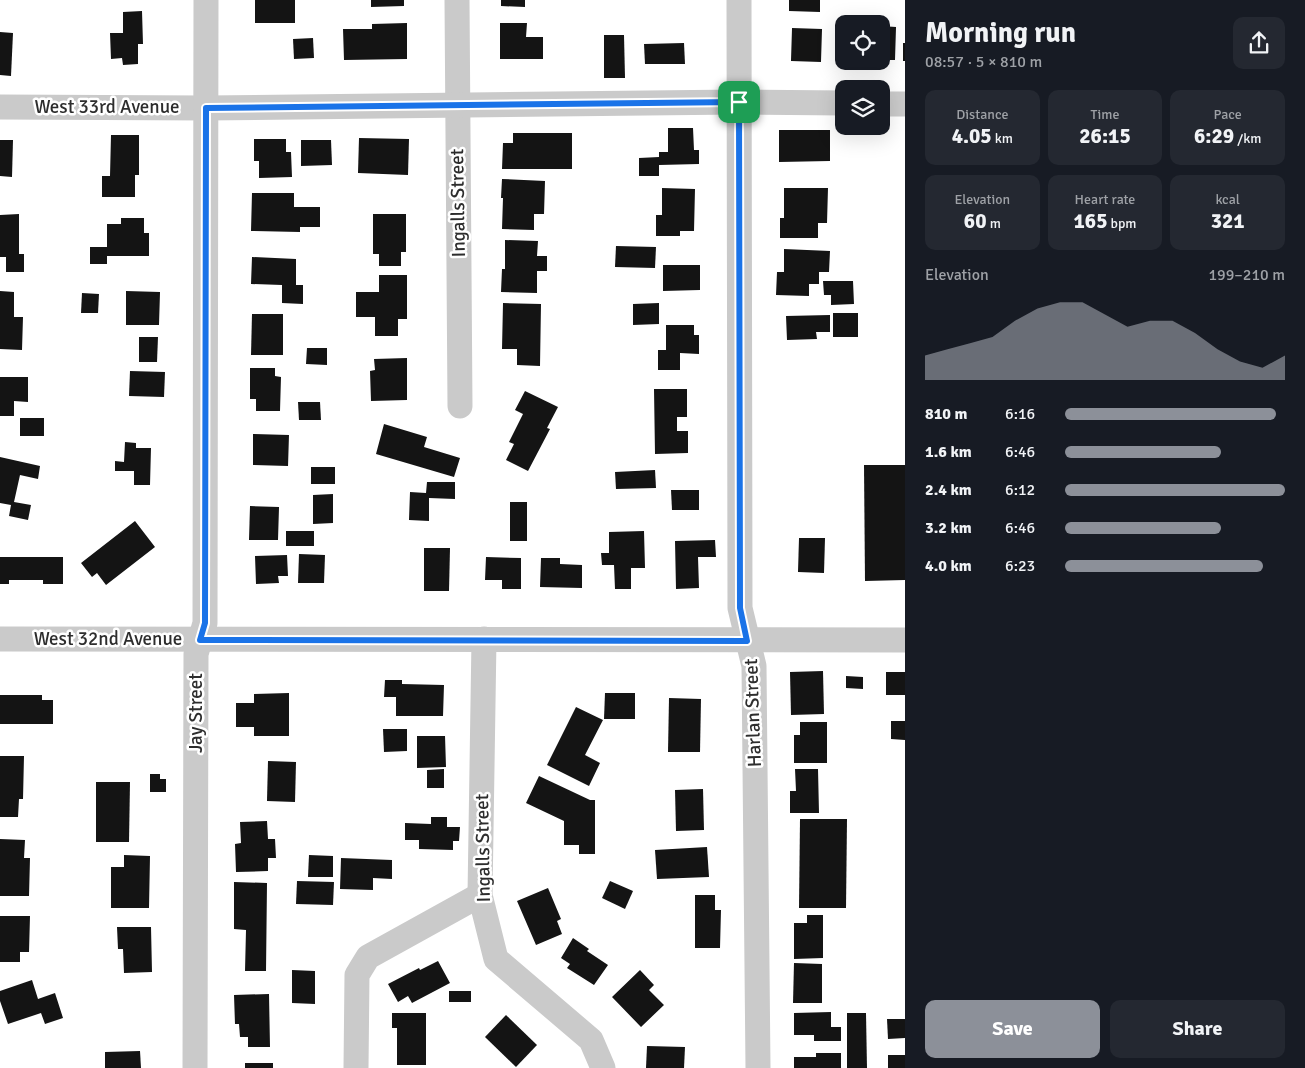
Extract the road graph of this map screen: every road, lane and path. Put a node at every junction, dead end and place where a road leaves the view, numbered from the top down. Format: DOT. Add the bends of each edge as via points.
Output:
graph roads {
  1 [pos="206,0"];
  2 [pos="457,0"];
  3 [pos="739,0"];
  4 [pos="739,102"];
  5 [pos="835,103"];
  6 [pos="890,104"];
  7 [pos="905,104"];
  8 [pos="456,105"];
  9 [pos="0,107"];
  10 [pos="206,108"];
  11 [pos="460,406"];
  12 [pos="0,639"];
  13 [pos="200,640"];
  14 [pos="484,640"];
  15 [pos="905,640"];
  16 [pos="747,641"];
  17 [pos="480,895"];
  18 [pos="195,1068"];
  19 [pos="356,1068"];
  20 [pos="603,1068"];
  21 [pos="758,1068"];
  1 -- 10 [label="street, Jay Street"];
  2 -- 8 [label="street, Ingalls Street"];
  3 -- 4 [label="street, Harlan Street"];
  4 -- 5 [label="street, West 33rd Avenue"];
  4 -- 8 [label="street, West 33rd Avenue"];
  4 -- 16 [label="street, Harlan Street" via="740,608"];
  6 -- 7 [label="street"];
  8 -- 10 [label="street, West 33rd Avenue"];
  8 -- 11 [label="street, Ingalls Street"];
  9 -- 10 [label="street, West 33rd Avenue"];
  10 -- 13 [label="street, Jay Street" via="205,623"];
  12 -- 13 [label="street, West 32nd Avenue"];
  13 -- 14 [label="street, West 32nd Avenue"];
  13 -- 18 [label="street, Jay Street" via="196,654"];
  14 -- 16 [label="street, West 32nd Avenue"];
  14 -- 17 [label="street, Ingalls Street"];
  15 -- 16 [label="street, West 32nd Avenue"];
  16 -- 21 [label="street, Harlan Street" via="754,666"];
  17 -- 19 [label="street" via="368,957 357,975"];
  17 -- 20 [label="street, Ingalls Street" via="496,959 591,1040"];
}
